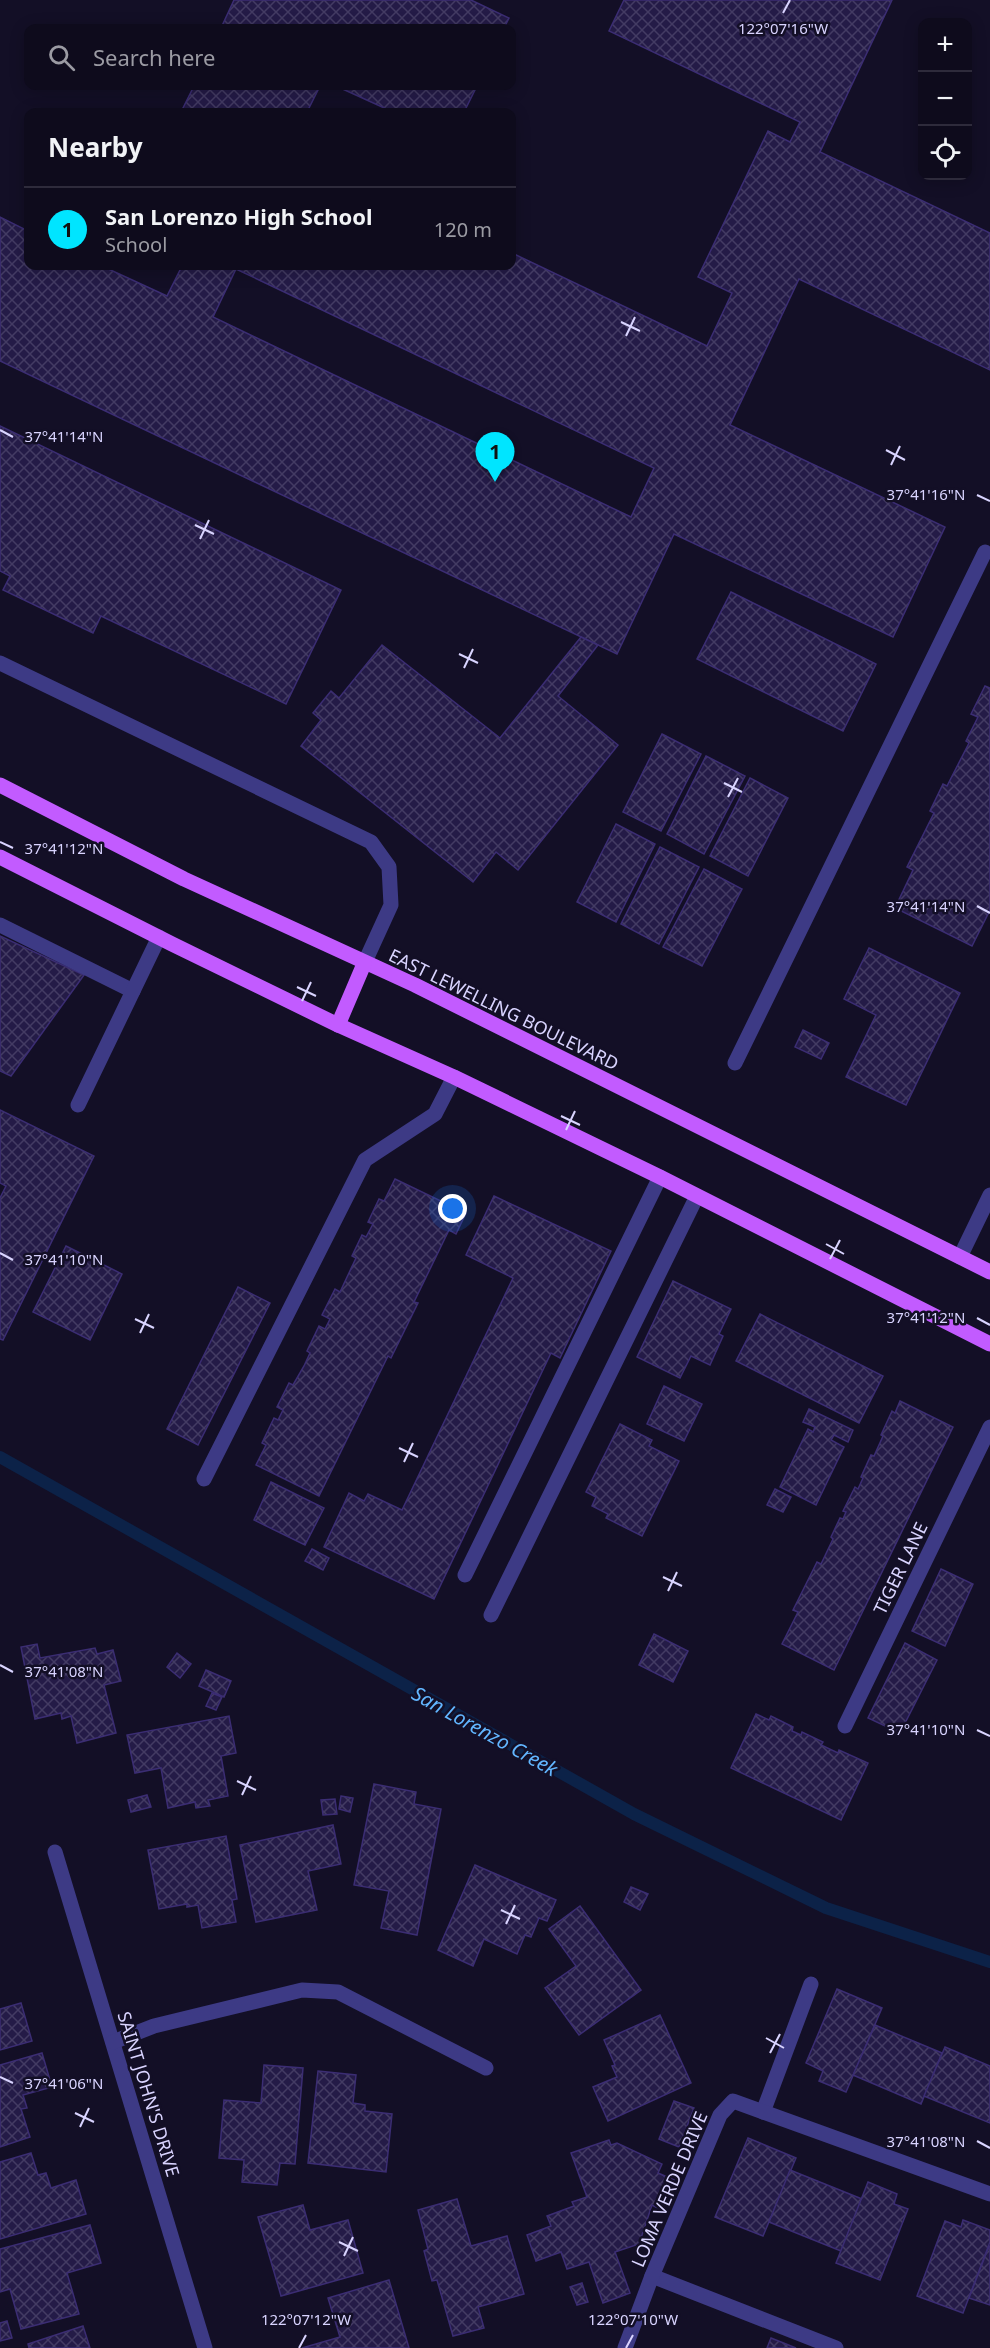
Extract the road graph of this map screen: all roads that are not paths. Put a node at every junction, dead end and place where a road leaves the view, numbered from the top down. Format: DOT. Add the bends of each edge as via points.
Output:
graph roads {
  1 [pos="988,549"];
  2 [pos="0,663"];
  3 [pos="0,785"];
  4 [pos="0,857"];
  5 [pos="0,925"];
  6 [pos="159,937"];
  7 [pos="364,964"];
  8 [pos="133,991"];
  9 [pos="338,1025"];
  10 [pos="735,1063"];
  11 [pos="454,1077"];
  12 [pos="78,1105"];
  13 [pos="660,1177"];
  14 [pos="990,1195"];
  15 [pos="697,1196"];
  16 [pos="960,1257"];
  17 [pos="990,1272"];
  18 [pos="990,1344"];
  19 [pos="990,1427"];
  20 [pos="204,1479"];
  21 [pos="465,1575"];
  22 [pos="491,1615"];
  23 [pos="845,1726"];
  24 [pos="55,1852"];
  25 [pos="811,1984"];
  26 [pos="113,2042"];
  27 [pos="486,2068"];
  28 [pos="763,2112"];
  29 [pos="990,2194"];
  30 [pos="652,2276"];
  31 [pos="205,2348"];
  32 [pos="625,2348"];
  33 [pos="836,2348"];
  1 -- 10 [label="street"];
  2 -- 7 [label="street" via="371,842 389,867 391,905"];
  3 -- 7 [label="main road, EAST LEWELLING BOULEVARD" via="184,879"];
  4 -- 6 [label="main road"];
  5 -- 8 [label="street"];
  6 -- 8 [label="street"];
  6 -- 9 [label="main road"];
  7 -- 9 [label="main road"];
  7 -- 16 [label="main road, EAST LEWELLING BOULEVARD" via="415,985"];
  8 -- 12 [label="street"];
  9 -- 11 [label="main road"];
  11 -- 13 [label="main road"];
  11 -- 20 [label="street" via="435,1114 365,1160"];
  13 -- 15 [label="main road"];
  13 -- 21 [label="street"];
  14 -- 16 [label="street"];
  15 -- 18 [label="main road"];
  15 -- 22 [label="street"];
  16 -- 17 [label="main road, EAST LEWELLING BOULEVARD"];
  19 -- 23 [label="street, TIGER LANE"];
  24 -- 26 [label="street, SAINT JOHN'S DRIVE"];
  25 -- 28 [label="street"];
  26 -- 27 [label="street" via="154,2026 302,1990 338,1992"];
  26 -- 31 [label="street, SAINT JOHN'S DRIVE"];
  28 -- 29 [label="street, LOMA VERDE DRIVE"];
  28 -- 30 [label="street, LOMA VERDE DRIVE" via="733,2101 720,2115"];
  30 -- 32 [label="street, LOMA VERDE DRIVE"];
  30 -- 33 [label="street"];
}
